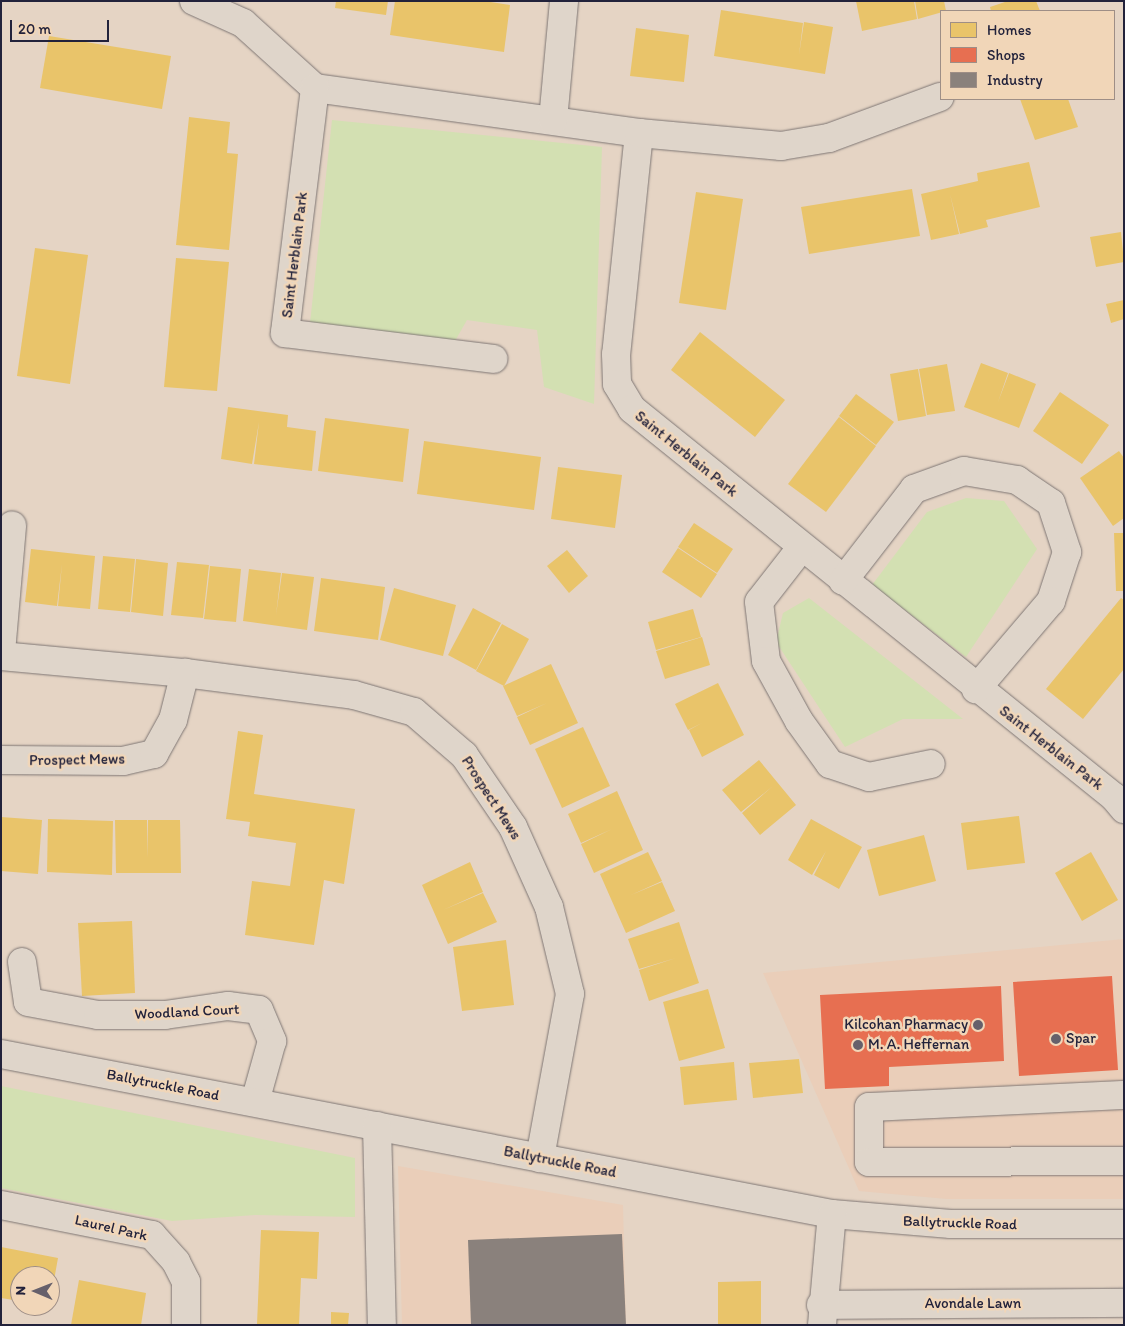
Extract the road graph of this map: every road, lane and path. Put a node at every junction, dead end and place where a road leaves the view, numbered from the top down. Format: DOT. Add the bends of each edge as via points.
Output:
graph roads {
  1 [pos="194,1"];
  2 [pos="564,1"];
  3 [pos="315,88"];
  4 [pos="940,97"];
  5 [pos="553,120"];
  6 [pos="638,133"];
  7 [pos="493,359"];
  8 [pos="12,525"];
  9 [pos="801,548"];
  10 [pos="843,581"];
  11 [pos="1,652"];
  12 [pos="1,656"];
  13 [pos="185,673"];
  14 [pos="976,689"];
  15 [pos="1,760"];
  16 [pos="931,764"];
  17 [pos="1124,809"];
  18 [pos="22,962"];
  19 [pos="1,1054"];
  20 [pos="1124,1095"];
  21 [pos="255,1102"];
  22 [pos="377,1126"];
  23 [pos="540,1158"];
  24 [pos="1124,1161"];
  25 [pos="1,1205"];
  26 [pos="832,1214"];
  27 [pos="1124,1224"];
  28 [pos="1124,1302"];
  29 [pos="822,1315"];
  30 [pos="186,1325"];
  31 [pos="382,1325"];
  1 -- 3 [label="street" via="243,22"];
  2 -- 5 [label="street"];
  3 -- 5 [label="street"];
  3 -- 7 [label="street, Saint Herblain Park" via="286,333"];
  4 -- 6 [label="street" via="829,138 781,146"];
  5 -- 6 [label="street"];
  6 -- 9 [label="street, Saint Herblain Park" via="616,354 617,384 632,410"];
  8 -- 11 [label="street"];
  9 -- 10 [label="street, Saint Herblain Park"];
  9 -- 16 [label="street" via="759,602 766,662 799,721 830,764 869,777"];
  10 -- 14 [label="street, Saint Herblain Park"];
  10 -- 14 [label="street" via="914,489 964,471 1017,480 1051,503 1067,552 1051,601"];
  12 -- 13 [label="street, Prospect Mews"];
  13 -- 15 [label="street, Prospect Mews" via="174,720 154,754 124,760"];
  13 -- 23 [label="street, Prospect Mews" via="354,695 414,712 464,755 513,827 549,907 570,994"];
  14 -- 17 [label="street, Saint Herblain Park" via="1114,797"];
  18 -- 21 [label="street, Woodland Court" via="28,1002 98,1015 165,1015 228,1006 259,1010 272,1041"];
  19 -- 21 [label="street, Ballytruckle Road"];
  20 -- 24 [label="street" via="869,1107 869,1162"];
  21 -- 22 [label="street, Ballytruckle Road"];
  22 -- 23 [label="street, Ballytruckle Road"];
  22 -- 31 [label="street"];
  23 -- 26 [label="street, Ballytruckle Road"];
  25 -- 30 [label="street, Laurel Park" via="152,1235 176,1262 186,1282"];
  26 -- 27 [label="street, Ballytruckle Road" via="951,1224"];
  26 -- 29 [label="street"];
  28 -- 29 [label="street, Avondale Lawn"];
}
